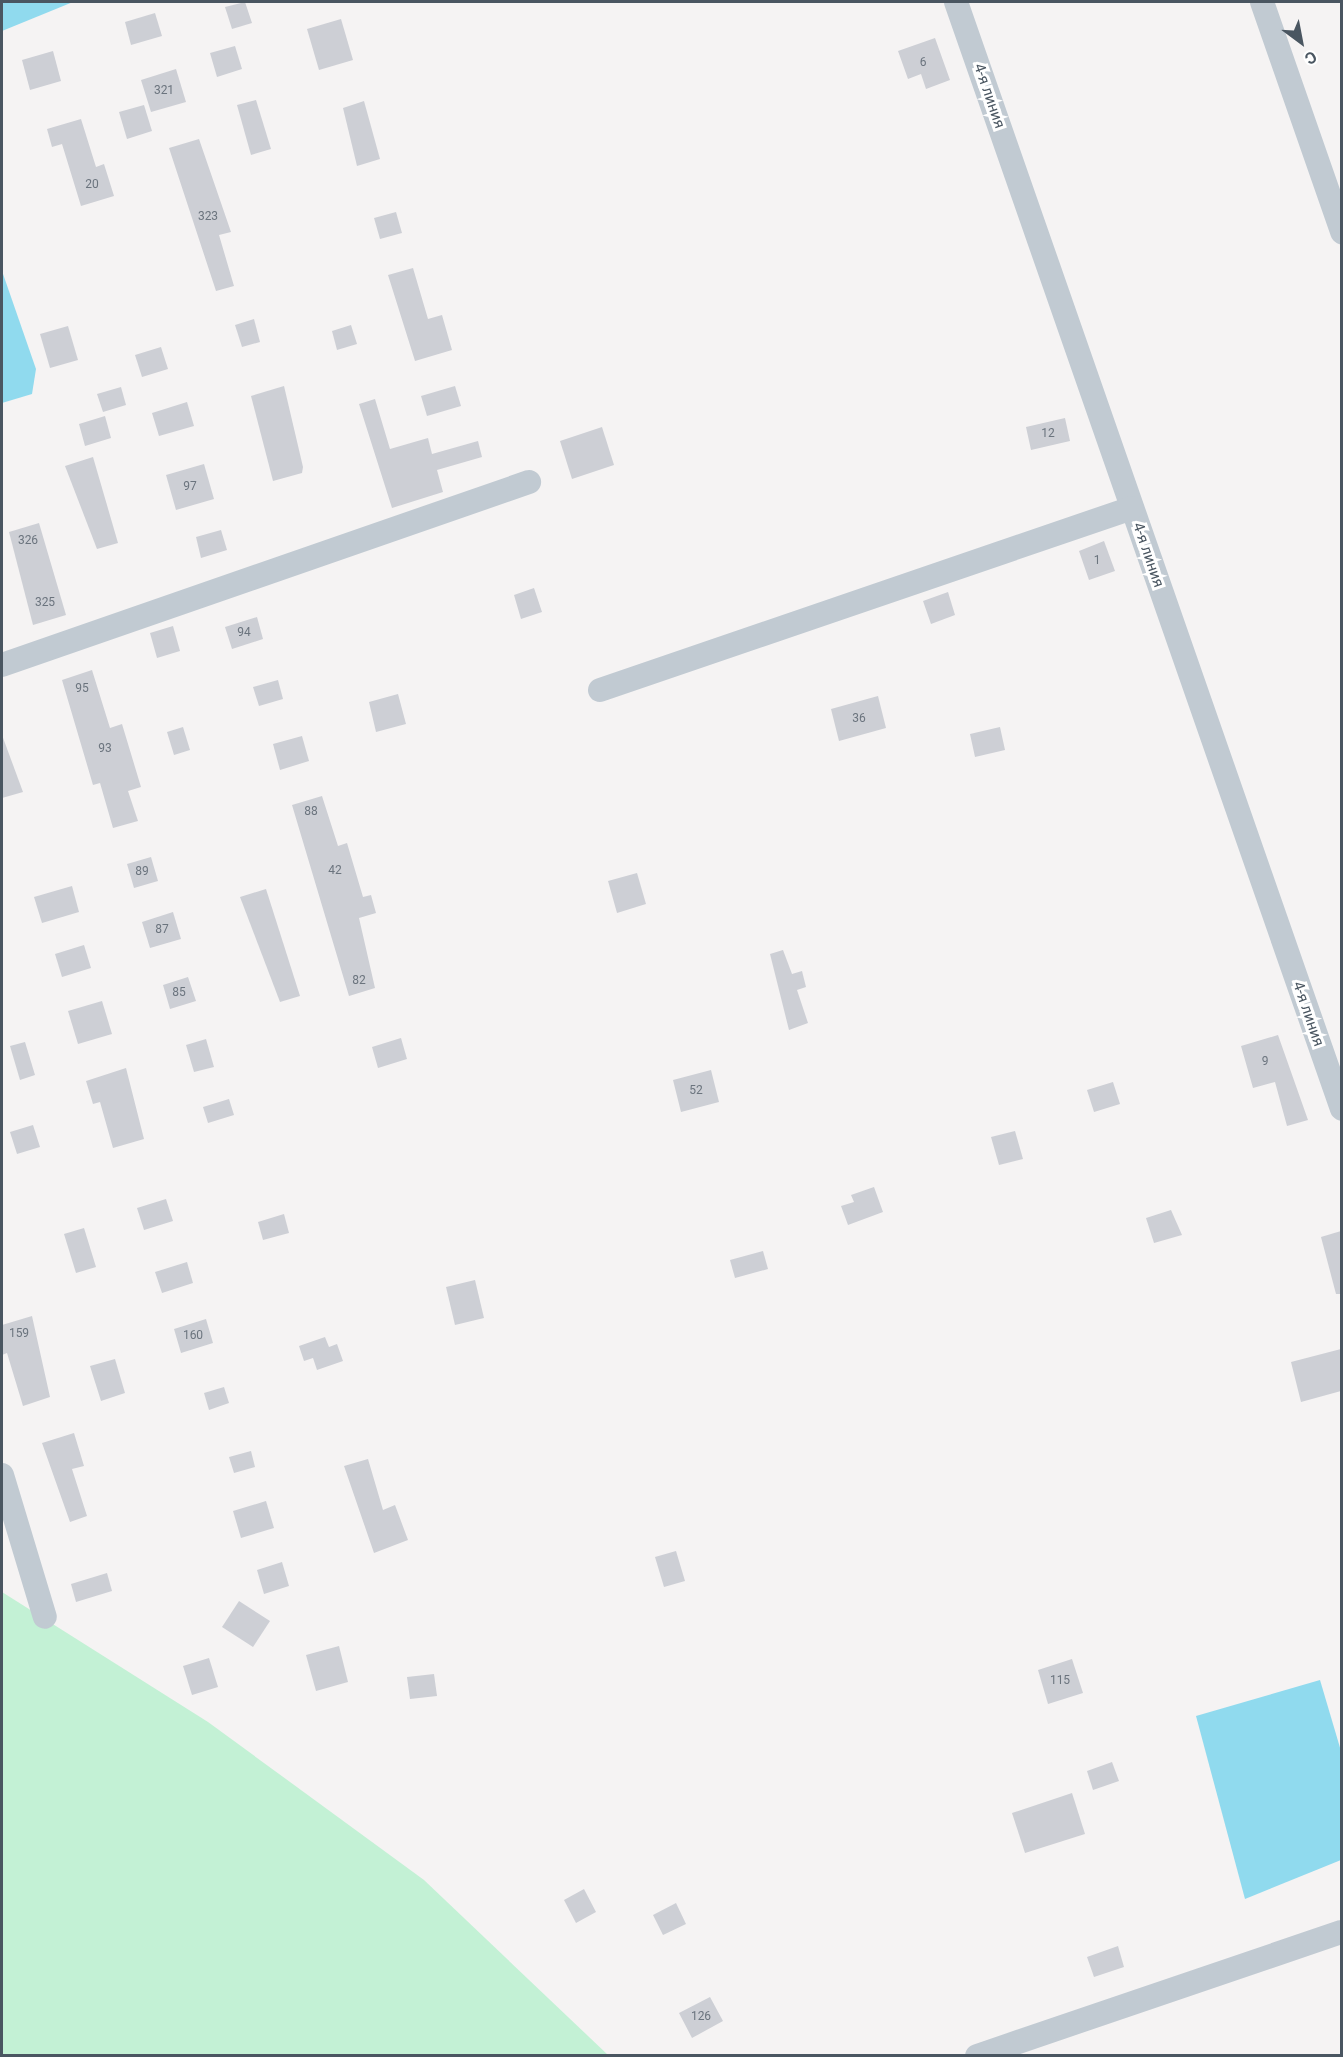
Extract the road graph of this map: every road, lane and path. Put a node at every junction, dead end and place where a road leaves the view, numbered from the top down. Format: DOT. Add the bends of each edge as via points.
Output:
graph roads {
  1 [pos="956,2"];
  2 [pos="1262,2"];
  3 [pos="1341,232"];
  4 [pos="529,482"];
  5 [pos="1132,508"];
  6 [pos="2,665"];
  7 [pos="600,690"];
  8 [pos="1341,1109"];
  9 [pos="2,1475"];
  10 [pos="45,1617"];
  11 [pos="1341,1932"];
  12 [pos="977,2055"];
  1 -- 5 [label="street, 4-я линия"];
  2 -- 3 [label="street"];
  4 -- 6 [label="street"];
  5 -- 7 [label="street"];
  5 -- 8 [label="street, 4-я линия"];
  9 -- 10 [label="street"];
  11 -- 12 [label="street"];
}
